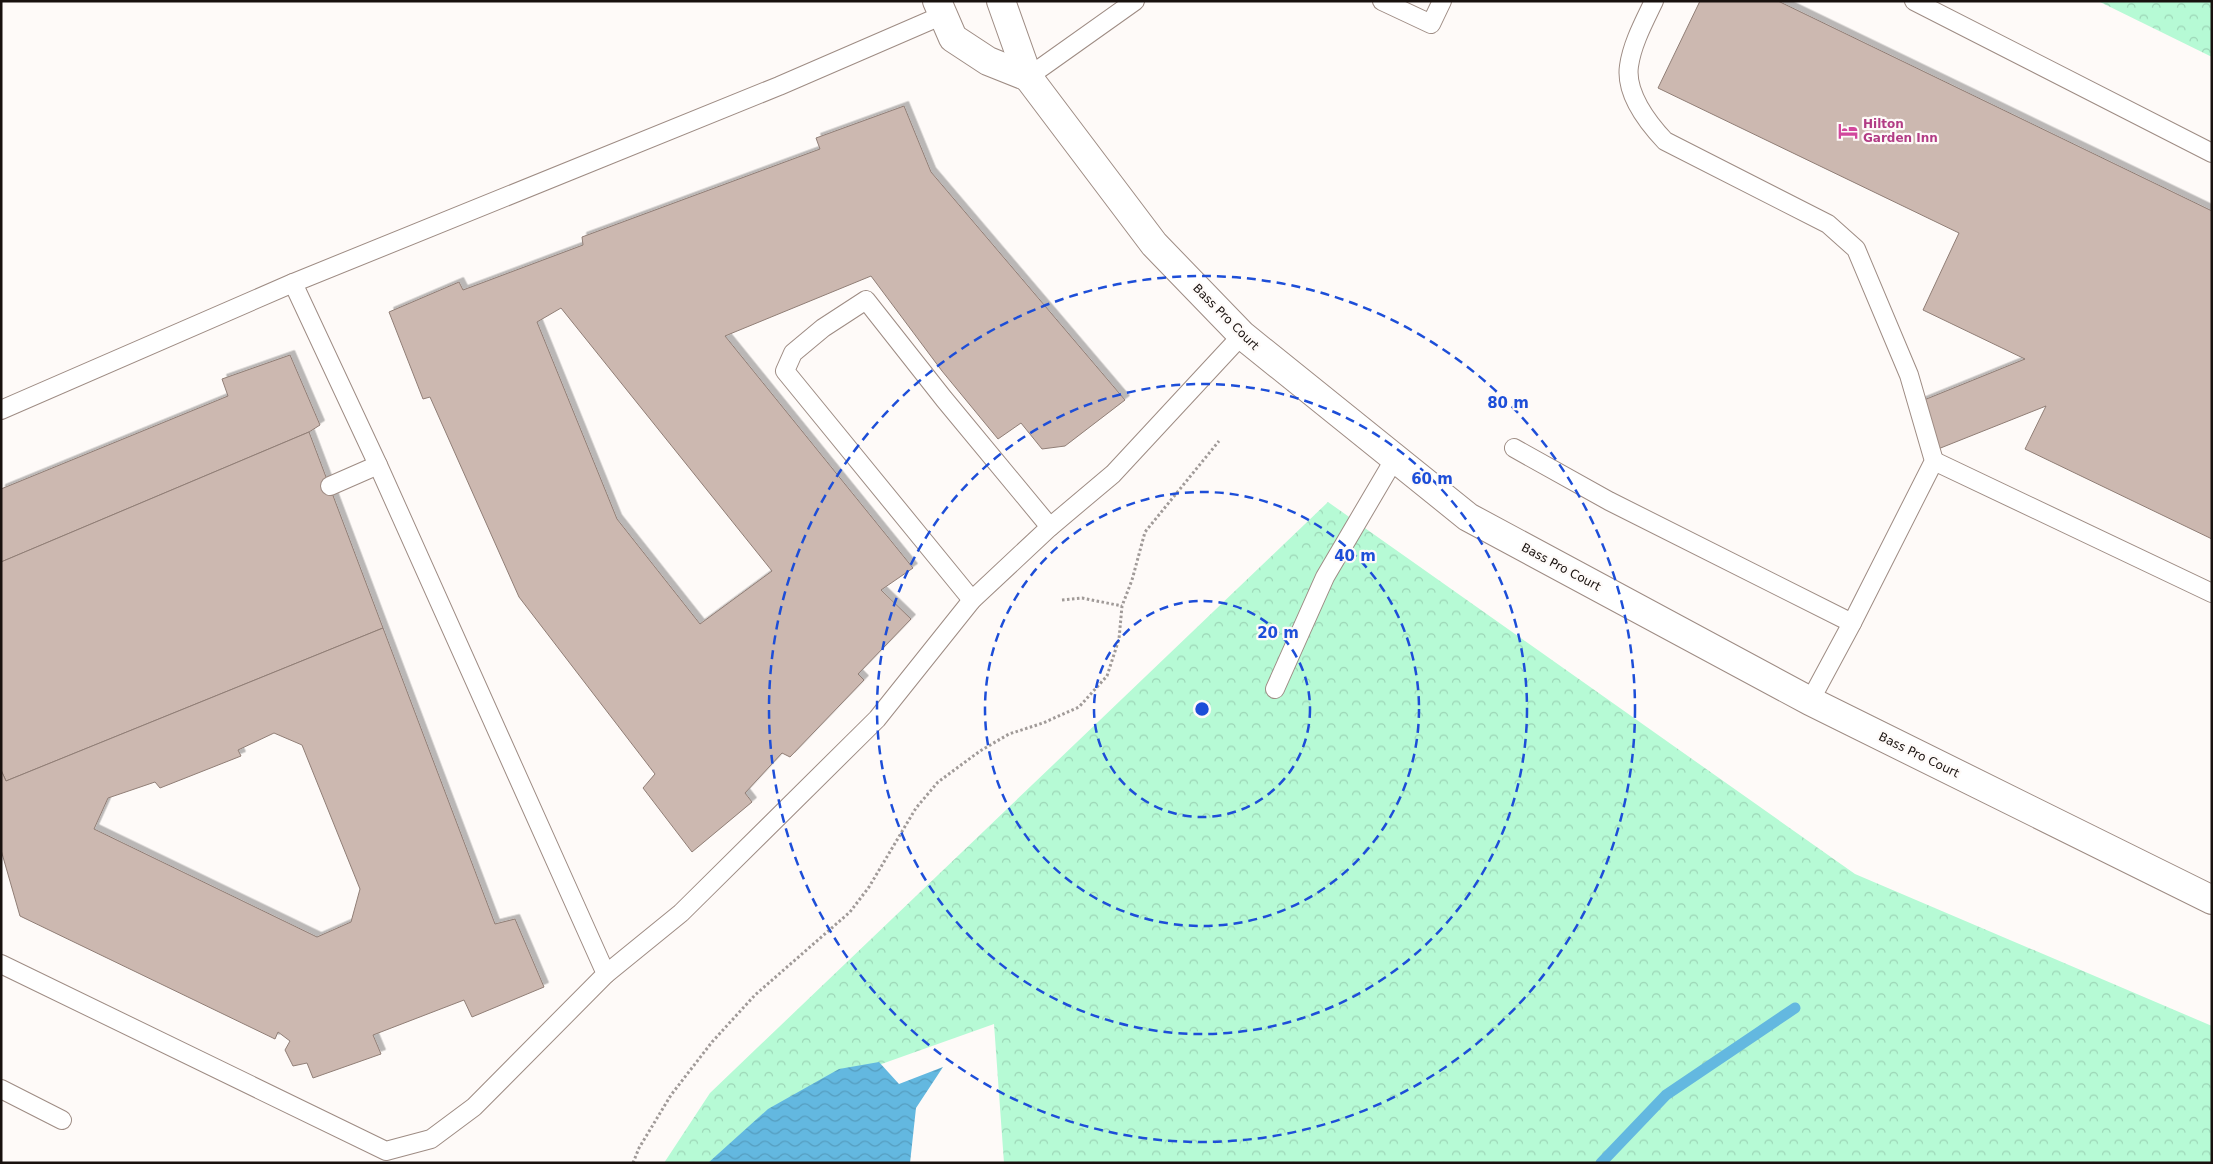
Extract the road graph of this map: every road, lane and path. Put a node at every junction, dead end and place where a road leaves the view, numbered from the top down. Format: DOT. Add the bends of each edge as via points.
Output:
graph roads {
  1 [pos="1001,1"];
  2 [pos="1135,1"];
  3 [pos="1382,1"];
  4 [pos="1442,1"];
  5 [pos="1654,1"];
  6 [pos="1914,1"];
  7 [pos="940,8"];
  8 [pos="1028,77"];
  9 [pos="2212,153"];
  10 [pos="294,283"];
  11 [pos="1242,335"];
  12 [pos="1,410"];
  13 [pos="1219,442"];
  14 [pos="1514,448"];
  15 [pos="1395,458"];
  16 [pos="1934,460"];
  17 [pos="378,465"];
  18 [pos="330,486"];
  19 [pos="1050,527"];
  20 [pos="2212,593"];
  21 [pos="972,600"];
  22 [pos="1062,600"];
  23 [pos="1122,606"];
  24 [pos="1852,623"];
  25 [pos="1274,689"];
  26 [pos="1810,701"];
  27 [pos="2212,900"];
  28 [pos="1,964"];
  29 [pos="606,974"];
  30 [pos="1,1089"];
  31 [pos="62,1120"];
  32 [pos="633,1163"];
  1 -- 8 [label="street, Bass Pro Court"];
  2 -- 8 [label="lane"];
  3 -- 4 [label="lane" via="1431,24"];
  5 -- 16 [label="lane" via="1628,68 1633,96 1665,141 1828,224 1856,249 1909,376"];
  6 -- 9 [label="lane"];
  7 -- 8 [label="street" via="952,38 988,61"];
  7 -- 10 [label="lane" via="779,86"];
  8 -- 11 [label="street, Bass Pro Court" via="1154,244"];
  10 -- 12 [label="lane"];
  10 -- 17 [label="lane"];
  11 -- 15 [label="street, Bass Pro Court"];
  11 -- 19 [label="lane" via="1113,474"];
  13 -- 23 [label="path" via="1145,532"];
  14 -- 24 [label="lane" via="1609,501"];
  15 -- 25 [label="lane" via="1325,576"];
  15 -- 26 [label="street, Bass Pro Court" via="1468,517"];
  16 -- 20 [label="lane"];
  16 -- 24 [label="lane"];
  17 -- 18 [label="lane"];
  17 -- 29 [label="lane"];
  19 -- 21 [label="lane"];
  19 -- 21 [label="lane" via="866,300 823,328 793,353 785,370"];
  21 -- 29 [label="lane" via="877,719 681,913"];
  22 -- 23 [label="path" via="1082,598"];
  23 -- 32 [label="path" via="1120,639 1107,676 1079,707 1009,734 938,782 916,808 869,887 850,912 755,995 694,1065 671,1095"];
  24 -- 26 [label="lane"];
  26 -- 27 [label="street, Bass Pro Court"];
  28 -- 29 [label="lane" via="386,1151 431,1139 474,1107"];
  30 -- 31 [label="lane"];
}
